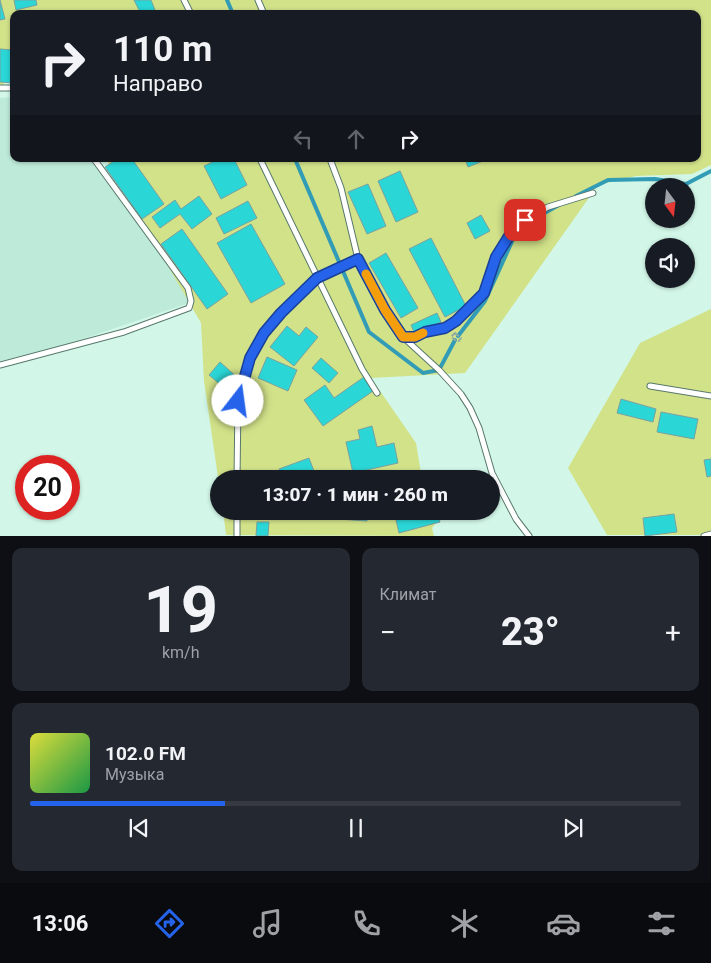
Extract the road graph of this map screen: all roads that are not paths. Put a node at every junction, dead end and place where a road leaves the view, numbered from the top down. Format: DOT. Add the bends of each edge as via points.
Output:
graph roads {
  1 [pos="96,162"];
  2 [pos="261,162"];
  3 [pos="331,162"];
  4 [pos="593,193"];
  5 [pos="358,259"];
  6 [pos="317,278"];
  7 [pos="403,337"];
  8 [pos="0,364"];
  9 [pos="650,386"];
  10 [pos="377,393"];
  11 [pos="711,396"];
  12 [pos="237,470"];
  13 [pos="237,520"];
  14 [pos="711,534"];
  15 [pos="237,536"];
  16 [pos="529,536"];
  17 [pos="704,536"];
  1 -- 8 [label="lane" via="188,288 189,308 124,332"];
  2 -- 6 [label="lane"];
  3 -- 5 [label="lane"];
  4 -- 7 [label="lane" via="548,208 525,220 511,233 496,257 484,293 451,325 415,337"];
  5 -- 6 [label="lane"];
  5 -- 7 [label="lane"];
  6 -- 10 [label="lane"];
  6 -- 12 [label="lane" via="264,333 250,358 238,401"];
  7 -- 16 [label="lane" via="439,370 470,408 492,473 516,519"];
  9 -- 11 [label="lane"];
  13 -- 15 [label="lane"];
  14 -- 17 [label="lane"];
}
